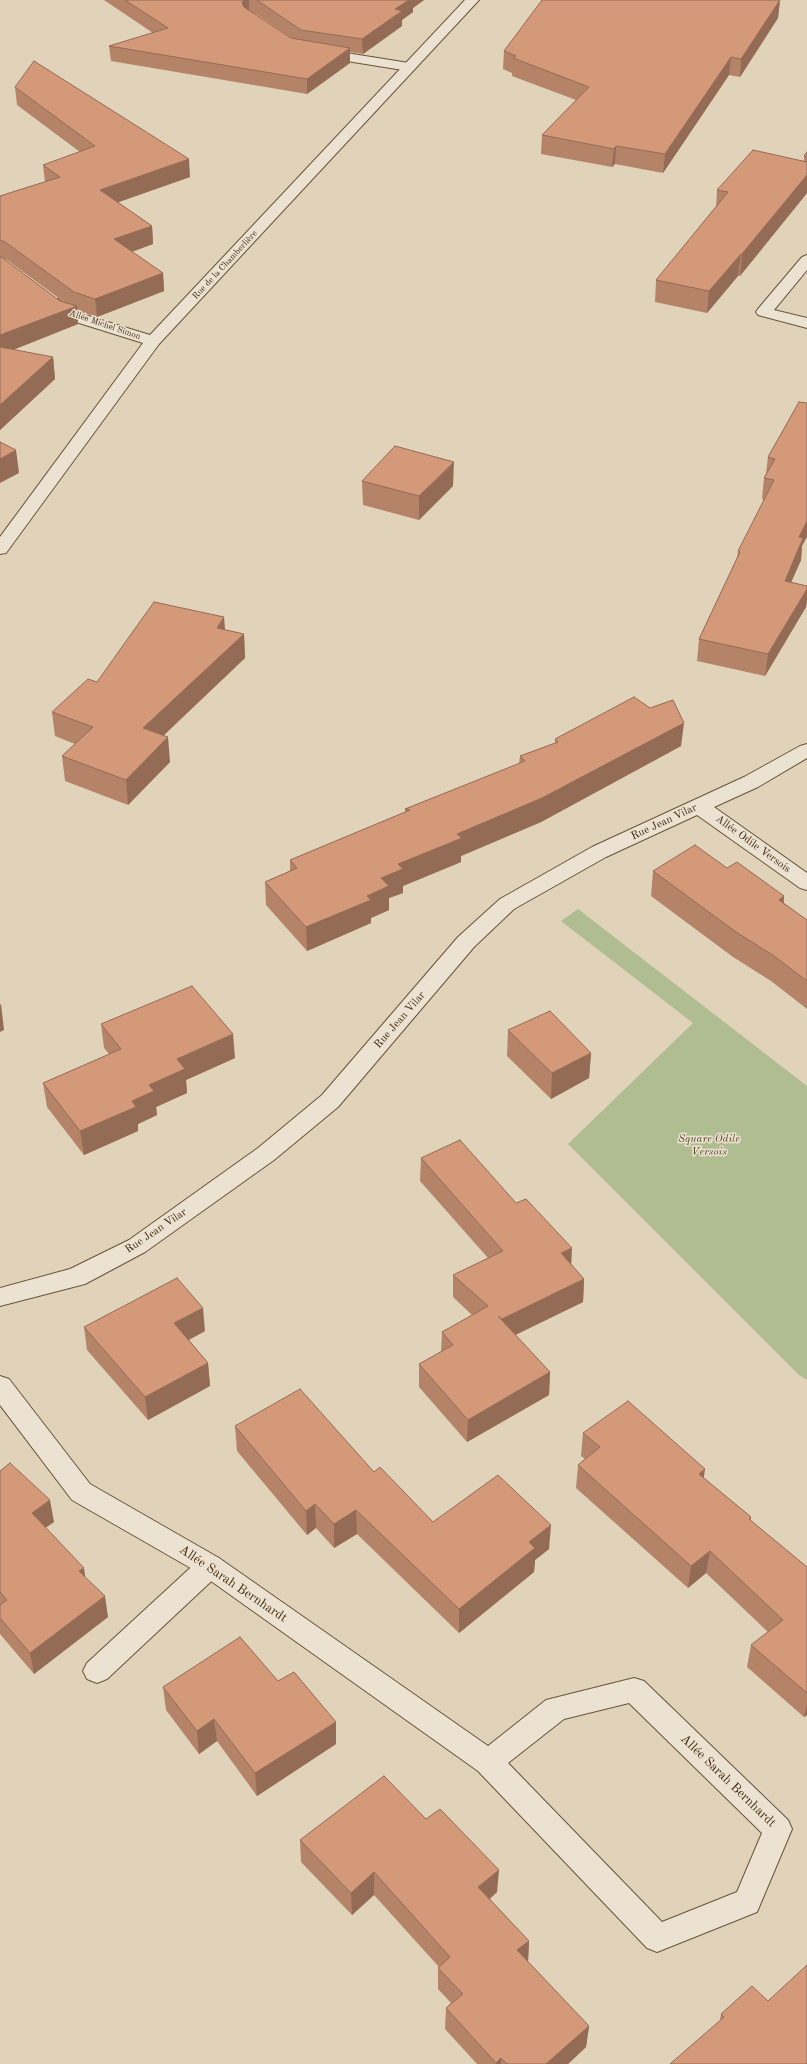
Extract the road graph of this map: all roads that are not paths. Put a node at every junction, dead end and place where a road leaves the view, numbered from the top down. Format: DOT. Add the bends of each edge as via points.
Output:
graph roads {
  1 [pos="472,0"];
  2 [pos="305,51"];
  3 [pos="409,67"];
  4 [pos="807,260"];
  5 [pos="38,292"];
  6 [pos="807,323"];
  7 [pos="153,341"];
  8 [pos="0,549"];
  9 [pos="807,750"];
  10 [pos="699,806"];
  11 [pos="807,883"];
  12 [pos="0,1297"];
  13 [pos="0,1386"];
  14 [pos="210,1566"];
  15 [pos="96,1671"];
  16 [pos="488,1762"];
  1 -- 3 [label="street, Rue de la Chamberlière"];
  2 -- 3 [label="street"];
  3 -- 7 [label="street, Rue de la Chamberlière"];
  4 -- 6 [label="street" via="764,312"];
  5 -- 7 [label="street, Allée Michel Simon" via="69,315"];
  7 -- 8 [label="street, Rue de la Chamberlière"];
  9 -- 10 [label="street, Rue Jean Vilar" via="751,782"];
  10 -- 11 [label="street, Allée Odile Versois"];
  10 -- 12 [label="street, Rue Jean Vilar" via="599,852 507,904 466,942 330,1101 266,1154 137,1246 76,1277"];
  13 -- 14 [label="street, Allée Sarah Bernhardt" via="81,1492"];
  14 -- 15 [label="street"];
  14 -- 16 [label="street, Allée Sarah Bernhardt"];
  16 -- 16 [label="street, Allée Sarah Bernhardt" via="657,1938 747,1902 778,1829 634,1690 556,1709"];
}
